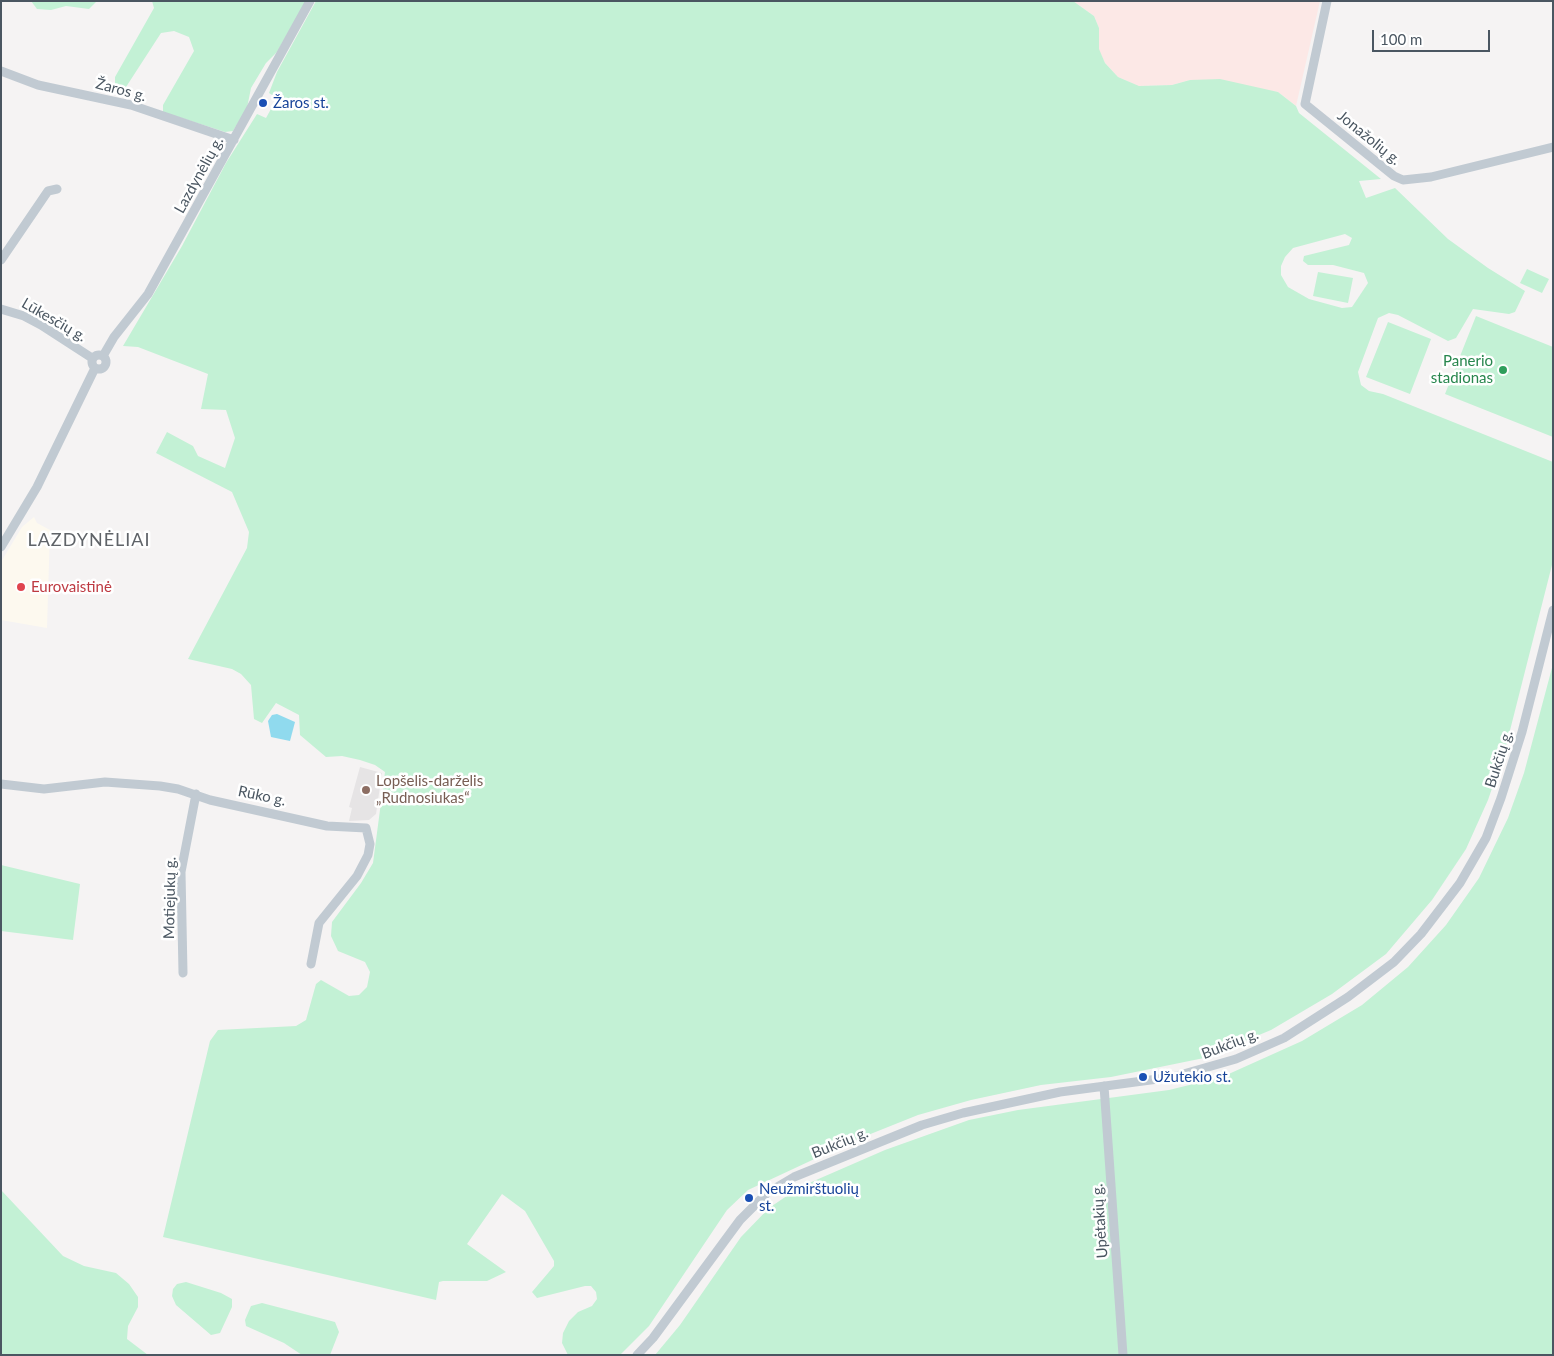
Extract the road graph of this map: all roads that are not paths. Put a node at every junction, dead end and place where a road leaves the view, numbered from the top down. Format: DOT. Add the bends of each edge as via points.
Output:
graph roads {
  1 [pos="310,1"];
  2 [pos="1327,1"];
  3 [pos="1,71"];
  4 [pos="234,140"];
  5 [pos="1553,147"];
  6 [pos="57,189"];
  7 [pos="1,260"];
  8 [pos="1,309"];
  9 [pos="102,356"];
  10 [pos="92,358"];
  11 [pos="95,368"];
  12 [pos="1,547"];
  13 [pos="1553,610"];
  14 [pos="1,784"];
  15 [pos="196,794"];
  16 [pos="310,964"];
  17 [pos="183,973"];
  18 [pos="1104,1086"];
  19 [pos="637,1355"];
  20 [pos="1122,1355"];
  1 -- 4 [label="street, Lazdynėlių g."];
  2 -- 5 [label="street, Jonažolių g." via="1305,104 1394,176 1402,180 1431,177"];
  3 -- 4 [label="street, Žaros g." via="38,85 131,105"];
  4 -- 9 [label="street, Lazdynėlių g." via="148,294"];
  6 -- 7 [label="street" via="48,191"];
  8 -- 10 [label="street, Lūkesčių g." via="41,325"];
  9 -- 10 [label="street"];
  9 -- 11 [label="street" via="106,365 101,369"];
  10 -- 11 [label="street"];
  11 -- 12 [label="street" via="37,487"];
  13 -- 18 [label="street, Bukčių g." via="1522,732 1486,838 1460,883 1394,962 1348,997 1284,1038 1236,1059 1173,1078"];
  14 -- 15 [label="street, Rūko g." via="44,789 124,782"];
  15 -- 16 [label="street, Rūko g." via="210,800 327,826 366,828 370,844 368,855 357,876 319,923"];
  15 -- 17 [label="street, Motiejukų g." via="181,872"];
  18 -- 19 [label="street, Bukčių g." via="1012,1101 938,1120 780,1184 740,1220"];
  18 -- 20 [label="street, Upėtakių g."];
}
